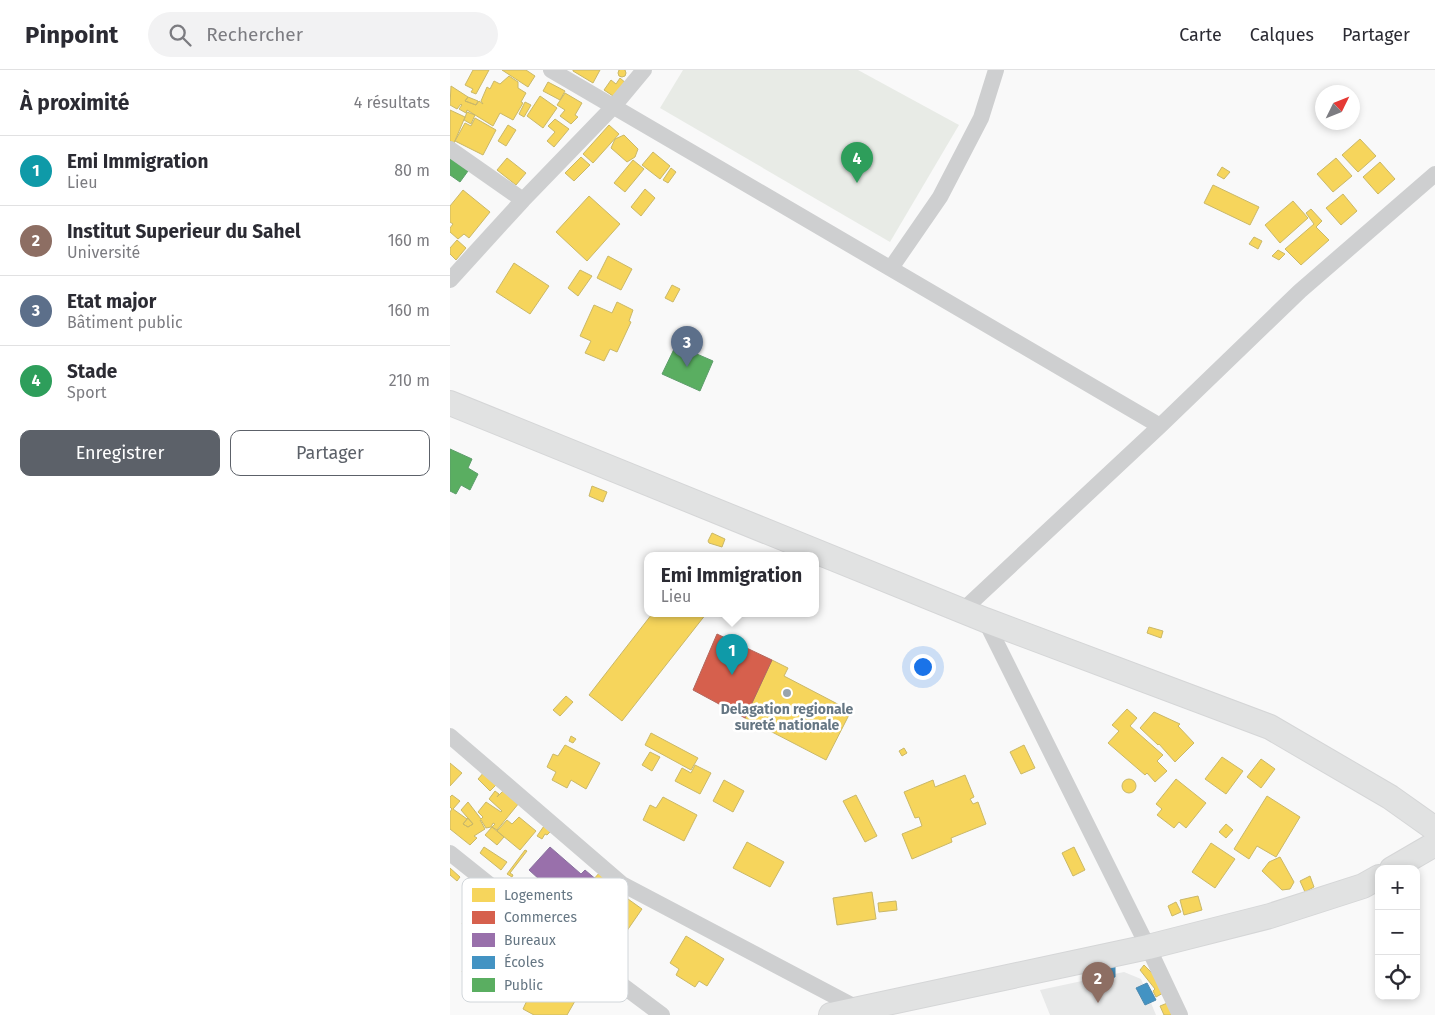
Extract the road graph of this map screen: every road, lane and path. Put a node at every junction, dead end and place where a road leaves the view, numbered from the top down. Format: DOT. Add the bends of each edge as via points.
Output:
graph roads {
  1 [pos="551,70"];
  2 [pos="644,70"];
  3 [pos="996,70"];
  4 [pos="614,106"];
  5 [pos="450,149"];
  6 [pos="1435,174"];
  7 [pos="523,200"];
  8 [pos="891,268"];
  9 [pos="450,280"];
  10 [pos="450,403"];
  11 [pos="1160,426"];
  12 [pos="817,552"];
  13 [pos="819,553"];
  14 [pos="962,611"];
  15 [pos="985,620"];
  16 [pos="450,736"];
  17 [pos="1435,829"];
  18 [pos="1435,844"];
  19 [pos="450,852"];
  20 [pos="1399,865"];
  21 [pos="482,878"];
  22 [pos="615,878"];
  23 [pos="1375,878"];
  24 [pos="628,887"];
  25 [pos="1148,947"];
  26 [pos="628,990"];
  27 [pos="859,1008"];
  28 [pos="662,1015"];
  29 [pos="831,1015"];
  30 [pos="1180,1015"];
  1 -- 4 [label="street"];
  2 -- 4 [label="street"];
  3 -- 8 [label="street" via="981,118 940,197"];
  4 -- 7 [label="street"];
  4 -- 8 [label="street"];
  5 -- 7 [label="street"];
  6 -- 11 [label="street" via="1300,291"];
  7 -- 9 [label="street"];
  8 -- 11 [label="street"];
  10 -- 12 [label="street"];
  11 -- 14 [label="street"];
  13 -- 14 [label="street"];
  14 -- 15 [label="street"];
  15 -- 17 [label="street" via="1270,727 1390,797"];
  15 -- 25 [label="street"];
  16 -- 22 [label="street"];
  18 -- 20 [label="street"];
  19 -- 21 [label="street"];
  23 -- 25 [label="street" via="1363,886 1270,916"];
  24 -- 27 [label="street"];
  25 -- 27 [label="street"];
  25 -- 30 [label="street"];
  26 -- 28 [label="street"];
  27 -- 29 [label="street"];
}
